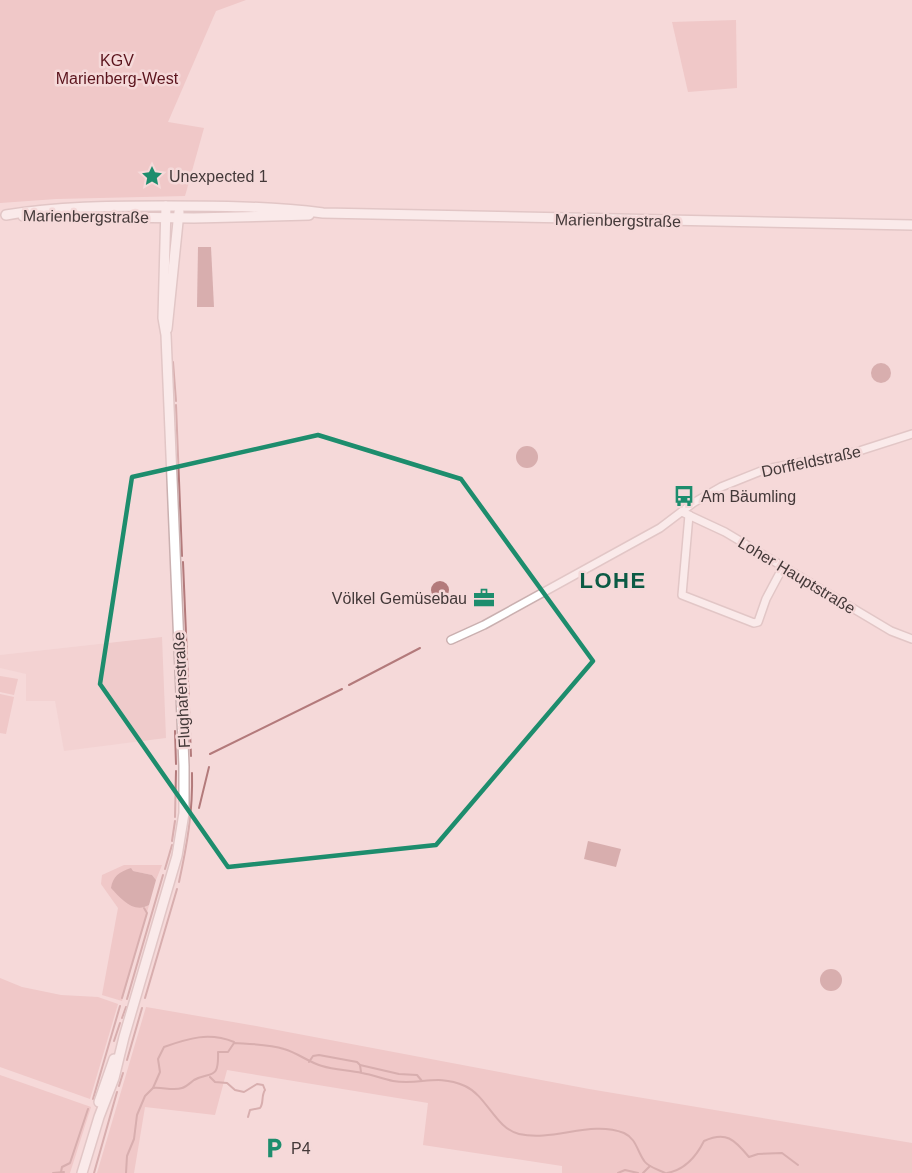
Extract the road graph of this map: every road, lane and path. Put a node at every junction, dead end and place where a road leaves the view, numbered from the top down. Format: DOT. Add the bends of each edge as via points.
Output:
graph roads {
  1 [pos="166,206"];
  2 [pos="177,206"];
  3 [pos="323,213"];
  4 [pos="3,215"];
  5 [pos="165,217"];
  6 [pos="179,218"];
  7 [pos="912,225"];
  8 [pos="166,334"];
  9 [pos="912,434"];
  10 [pos="686,513"];
  11 [pos="783,567"];
  12 [pos="912,639"];
  13 [pos="451,640"];
  14 [pos="124,1037"];
  15 [pos="77,1173"];
  16 [pos="82,1173"];
  1 -- 2 [label="main road, Marienbergstraße"];
  1 -- 4 [label="main road, Marienbergstraße" via="56,207"];
  1 -- 5 [label="main road, Marienbergstraße"];
  2 -- 3 [label="main road, Marienbergstraße" via="247,206"];
  2 -- 6 [label="main road, Flughafenstraße"];
  3 -- 6 [label="main road, Marienbergstraße"];
  3 -- 7 [label="main road, Marienbergstraße"];
  4 -- 5 [label="main road, Marienbergstraße"];
  5 -- 6 [label="main road, Marienbergstraße"];
  5 -- 8 [label="main road, Flughafenstraße"];
  6 -- 8 [label="main road, Flughafenstraße"];
  8 -- 14 [label="main road, Flughafenstraße" via="184,813 177,856"];
  9 -- 10 [label="street, Dorffeldstraße" via="856,452 750,474 721,487"];
  10 -- 11 [label="street, Loher Hauptstraße"];
  10 -- 11 [label="street" via="681,595 759,622"];
  10 -- 13 [label="street, Dorffeldstraße"];
  11 -- 12 [label="street, Loher Hauptstraße" via="891,631"];
  14 -- 15 [label="main road, Flughafenstraße" via="105,1082"];
  14 -- 16 [label="main road, Flughafenstraße"];
}
